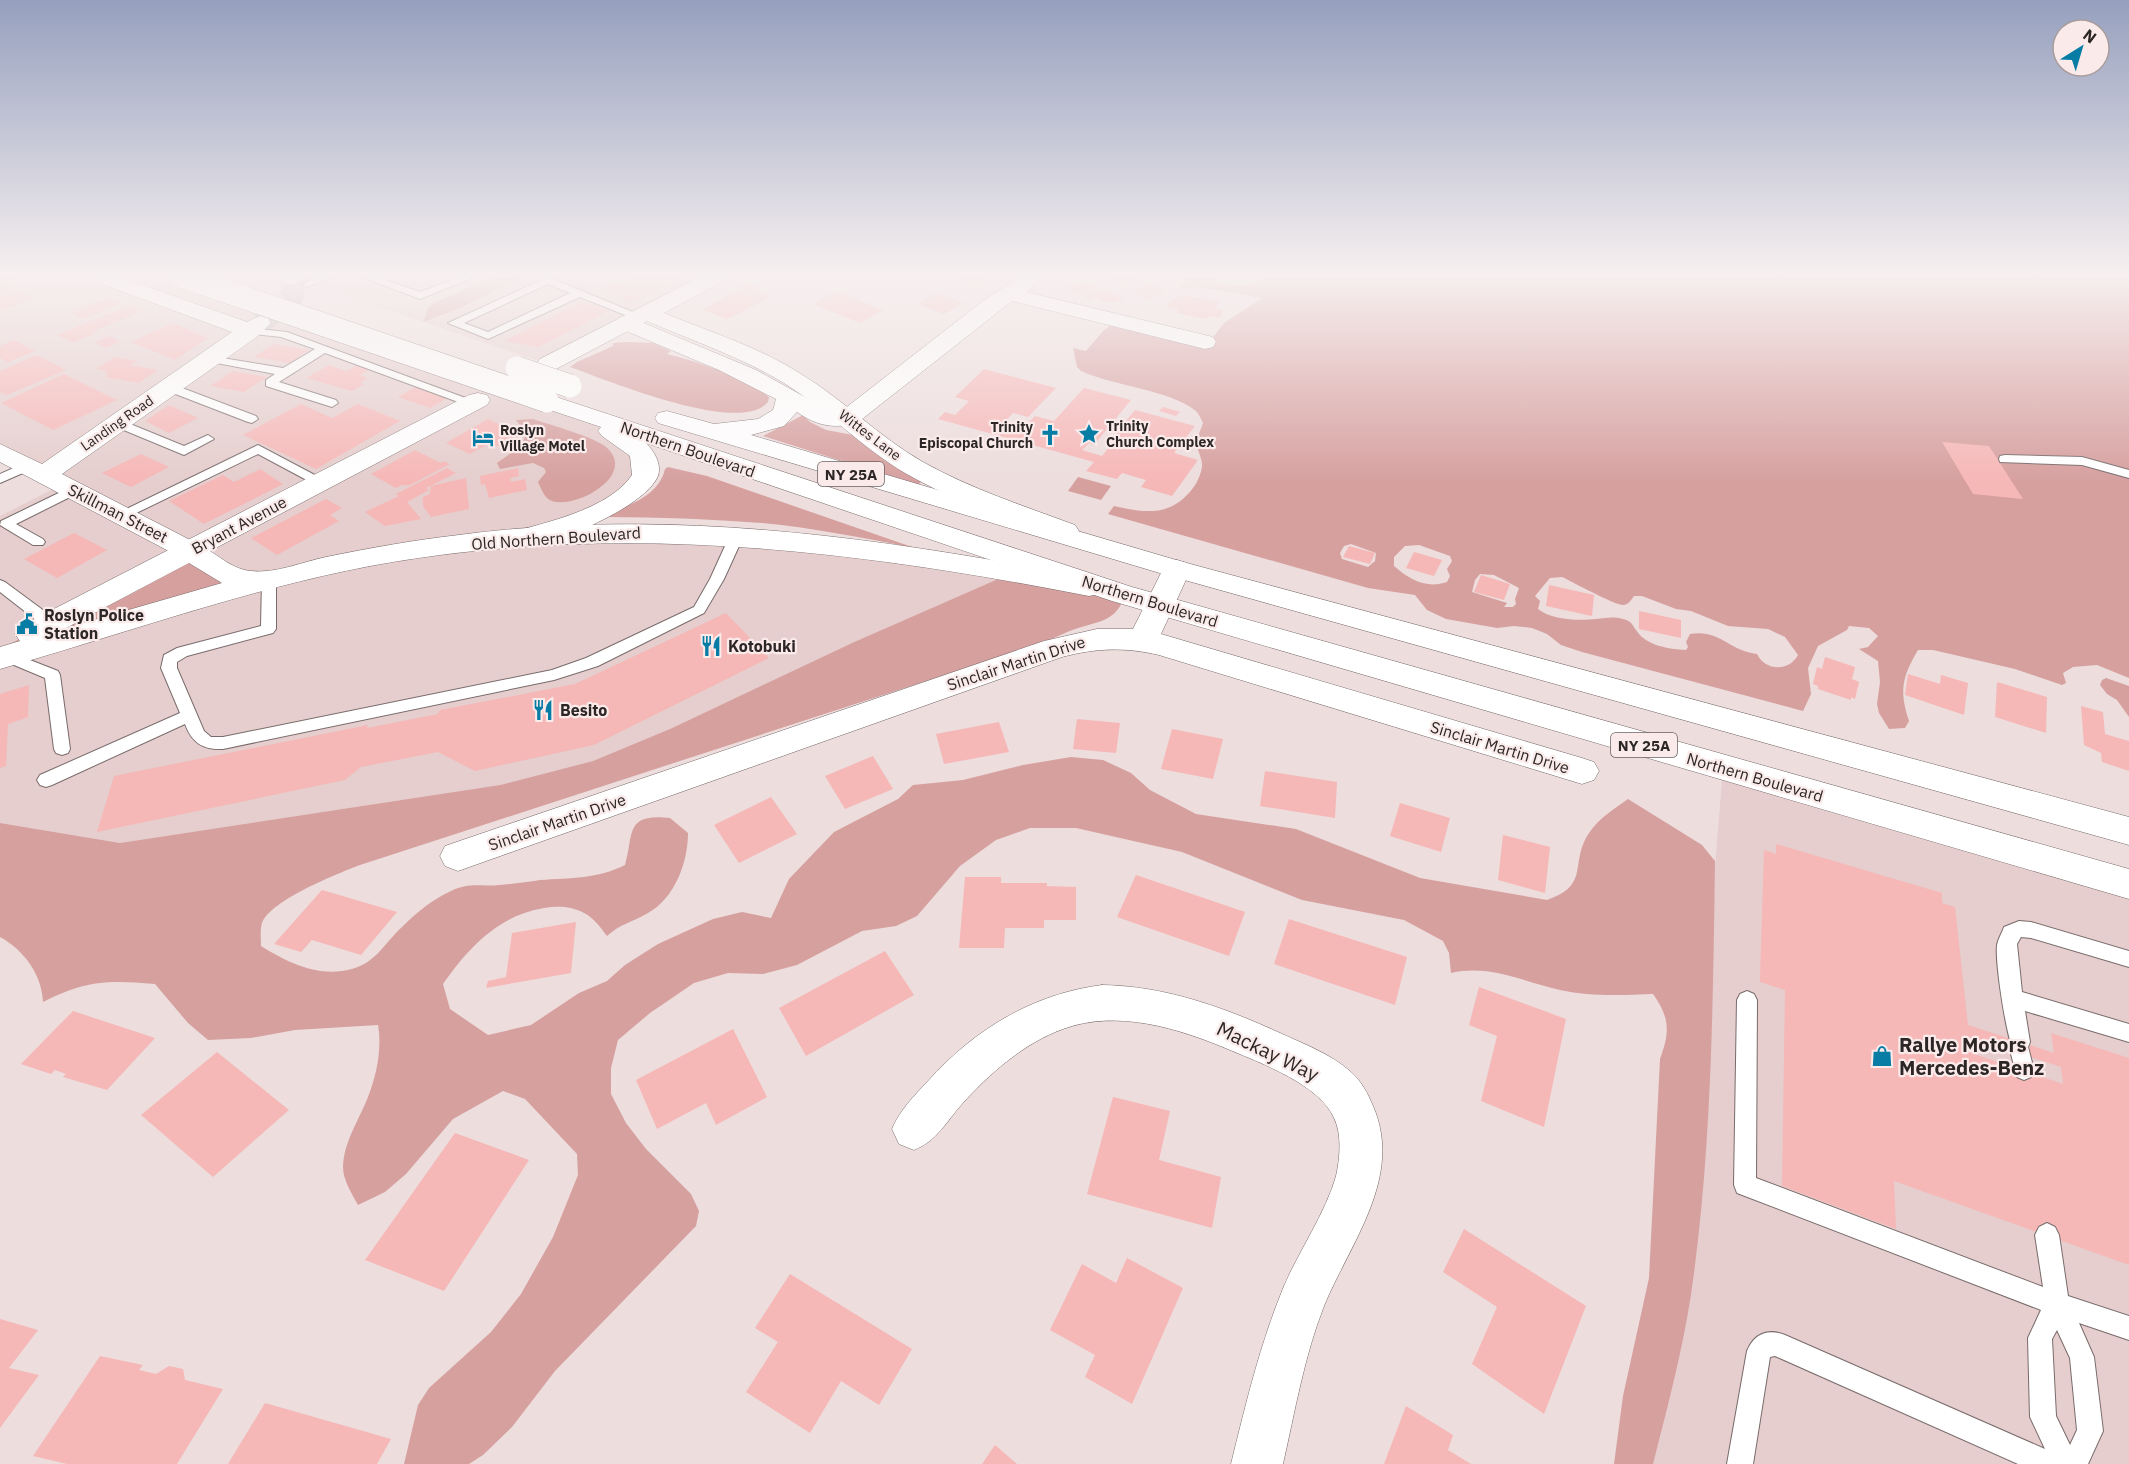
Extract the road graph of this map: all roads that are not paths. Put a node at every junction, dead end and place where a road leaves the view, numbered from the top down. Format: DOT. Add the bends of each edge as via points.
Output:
graph roads {
  1 [pos="229,345"];
  2 [pos="315,345"];
  3 [pos="384,345"];
  4 [pos="448,345"];
  5 [pos="583,345"];
  6 [pos="690,345"];
  7 [pos="713,345"];
  8 [pos="942,345"];
  9 [pos="324,349"];
  10 [pos="210,359"];
  11 [pos="548,363"];
  12 [pos="285,372"];
  13 [pos="169,387"];
  14 [pos="878,395"];
  15 [pos="788,396"];
  16 [pos="818,396"];
  17 [pos="547,401"];
  18 [pos="476,402"];
  19 [pos="332,403"];
  20 [pos="848,418"];
  21 [pos="252,419"];
  22 [pos="118,423"];
  23 [pos="693,427"];
  24 [pos="208,440"];
  25 [pos="0,452"];
  26 [pos="2005,459"];
  27 [pos="35,470"];
  28 [pos="2129,474"];
  29 [pos="0,479"];
  30 [pos="321,482"];
  31 [pos="73,490"];
  32 [pos="121,515"];
  33 [pos="737,535"];
  34 [pos="522,538"];
  35 [pos="38,542"];
  36 [pos="190,551"];
  37 [pos="1134,557"];
  38 [pos="1177,569"];
  39 [pos="269,580"];
  40 [pos="0,585"];
  41 [pos="1122,594"];
  42 [pos="1159,604"];
  43 [pos="50,623"];
  44 [pos="1143,640"];
  45 [pos="2,654"];
  46 [pos="190,715"];
  47 [pos="62,749"];
  48 [pos="1582,771"];
  49 [pos="46,780"];
  50 [pos="2129,831"];
  51 [pos="459,856"];
  52 [pos="2129,884"];
  53 [pos="2129,959"];
  54 [pos="2013,998"];
  55 [pos="1747,1000"];
  56 [pos="2129,1033"];
  57 [pos="2021,1055"];
  58 [pos="914,1129"];
  59 [pos="2047,1235"];
  60 [pos="2057,1304"];
  61 [pos="2129,1328"];
  62 [pos="1257,1464"];
  63 [pos="1740,1464"];
  64 [pos="2048,1464"];
  65 [pos="2065,1464"];
  66 [pos="2074,1464"];
  1 -- 10 [label="main road, Landing Road"];
  2 -- 9 [label="lane"];
  3 -- 17 [label="main road, Northern Boulevard / NY 25A, bridge"];
  4 -- 23 [label="main road, Northern Boulevard / NY 25A, bridge"];
  5 -- 11 [label="main road"];
  6 -- 15 [label="main road"];
  7 -- 16 [label="main road, Wittes Lane" via="767,365"];
  8 -- 14 [label="main road"];
  9 -- 12 [label="lane"];
  9 -- 18 [label="lane"];
  10 -- 12 [label="lane"];
  10 -- 13 [label="main road, Landing Road"];
  12 -- 19 [label="lane" via="270,383"];
  13 -- 21 [label="lane"];
  13 -- 22 [label="main road, Landing Road"];
  14 -- 16 [label="main road" via="849,402"];
  14 -- 20 [label="main road"];
  15 -- 20 [label="main road" via="823,417 834,421"];
  15 -- 23 [label="main road" via="787,411 761,426"];
  16 -- 20 [label="main road, Wittes Lane"];
  17 -- 34 [label="main road" via="629,442 642,454 647,472 636,490 618,501"];
  17 -- 41 [label="main road, Northern Boulevard / NY 25A"];
  18 -- 30 [label="main road, Bryant Avenue"];
  20 -- 37 [label="main road, Wittes Lane" via="895,456 954,487"];
  22 -- 24 [label="lane" via="184,451"];
  22 -- 27 [label="main road, Landing Road"];
  23 -- 37 [label="main road, Northern Boulevard / NY 25A"];
  25 -- 27 [label="main road, Skillman Street"];
  26 -- 28 [label="lane" via="2084,460"];
  27 -- 29 [label="lane"];
  27 -- 31 [label="main road, Skillman Street"];
  30 -- 32 [label="lane" via="258,449"];
  30 -- 36 [label="main road, Bryant Avenue"];
  31 -- 32 [label="main road, Skillman Street"];
  31 -- 35 [label="lane" via="6,524"];
  32 -- 36 [label="main road, Skillman Street"];
  33 -- 34 [label="main road, Old Northern Boulevard" via="638,532"];
  33 -- 41 [label="main road, Old Northern Boulevard" via="970,565"];
  33 -- 46 [label="lane" via="699,610 575,669 223,743 202,740"];
  34 -- 39 [label="main road, Old Northern Boulevard" via="383,555"];
  36 -- 39 [label="main road, Skillman Street" via="240,581"];
  36 -- 43 [label="main road, Bryant Avenue"];
  37 -- 38 [label="main road, Northern Boulevard / NY 25A"];
  38 -- 42 [label="main road"];
  38 -- 50 [label="main road, Northern Boulevard / NY 25A"];
  39 -- 45 [label="main road, Old Northern Boulevard"];
  39 -- 46 [label="lane" via="268,629 182,652 170,659 169,668"];
  40 -- 43 [label="lane"];
  41 -- 42 [label="main road, Northern Boulevard / NY 25A"];
  42 -- 44 [label="main road"];
  42 -- 52 [label="main road, Northern Boulevard / NY 25A"];
  43 -- 45 [label="main road, Bryant Avenue"];
  44 -- 48 [label="main road, Sinclair Martin Drive"];
  44 -- 51 [label="main road, Sinclair Martin Drive" via="1118,636 1055,648"];
  45 -- 47 [label="lane" via="52,675"];
  46 -- 49 [label="lane"];
  53 -- 54 [label="lane" via="2019,929 2011,933 2007,944"];
  54 -- 56 [label="lane"];
  54 -- 57 [label="lane"];
  55 -- 60 [label="lane" via="1745,1185"];
  58 -- 62 [label="main road, Mackay Way" via="954,1082 996,1045 1048,1016 1097,1003 1141,1006 1209,1023 1297,1061 1337,1087 1354,1112 1359,1128 1359,1170 1352,1197 1285,1349"];
  59 -- 60 [label="lane"];
  60 -- 61 [label="lane"];
  60 -- 65 [label="lane" via="2040,1338 2043,1417"];
  60 -- 66 [label="lane" via="2082,1357 2090,1431"];
  63 -- 64 [label="lane" via="1759,1351 1766,1344 1776,1344"];
}
